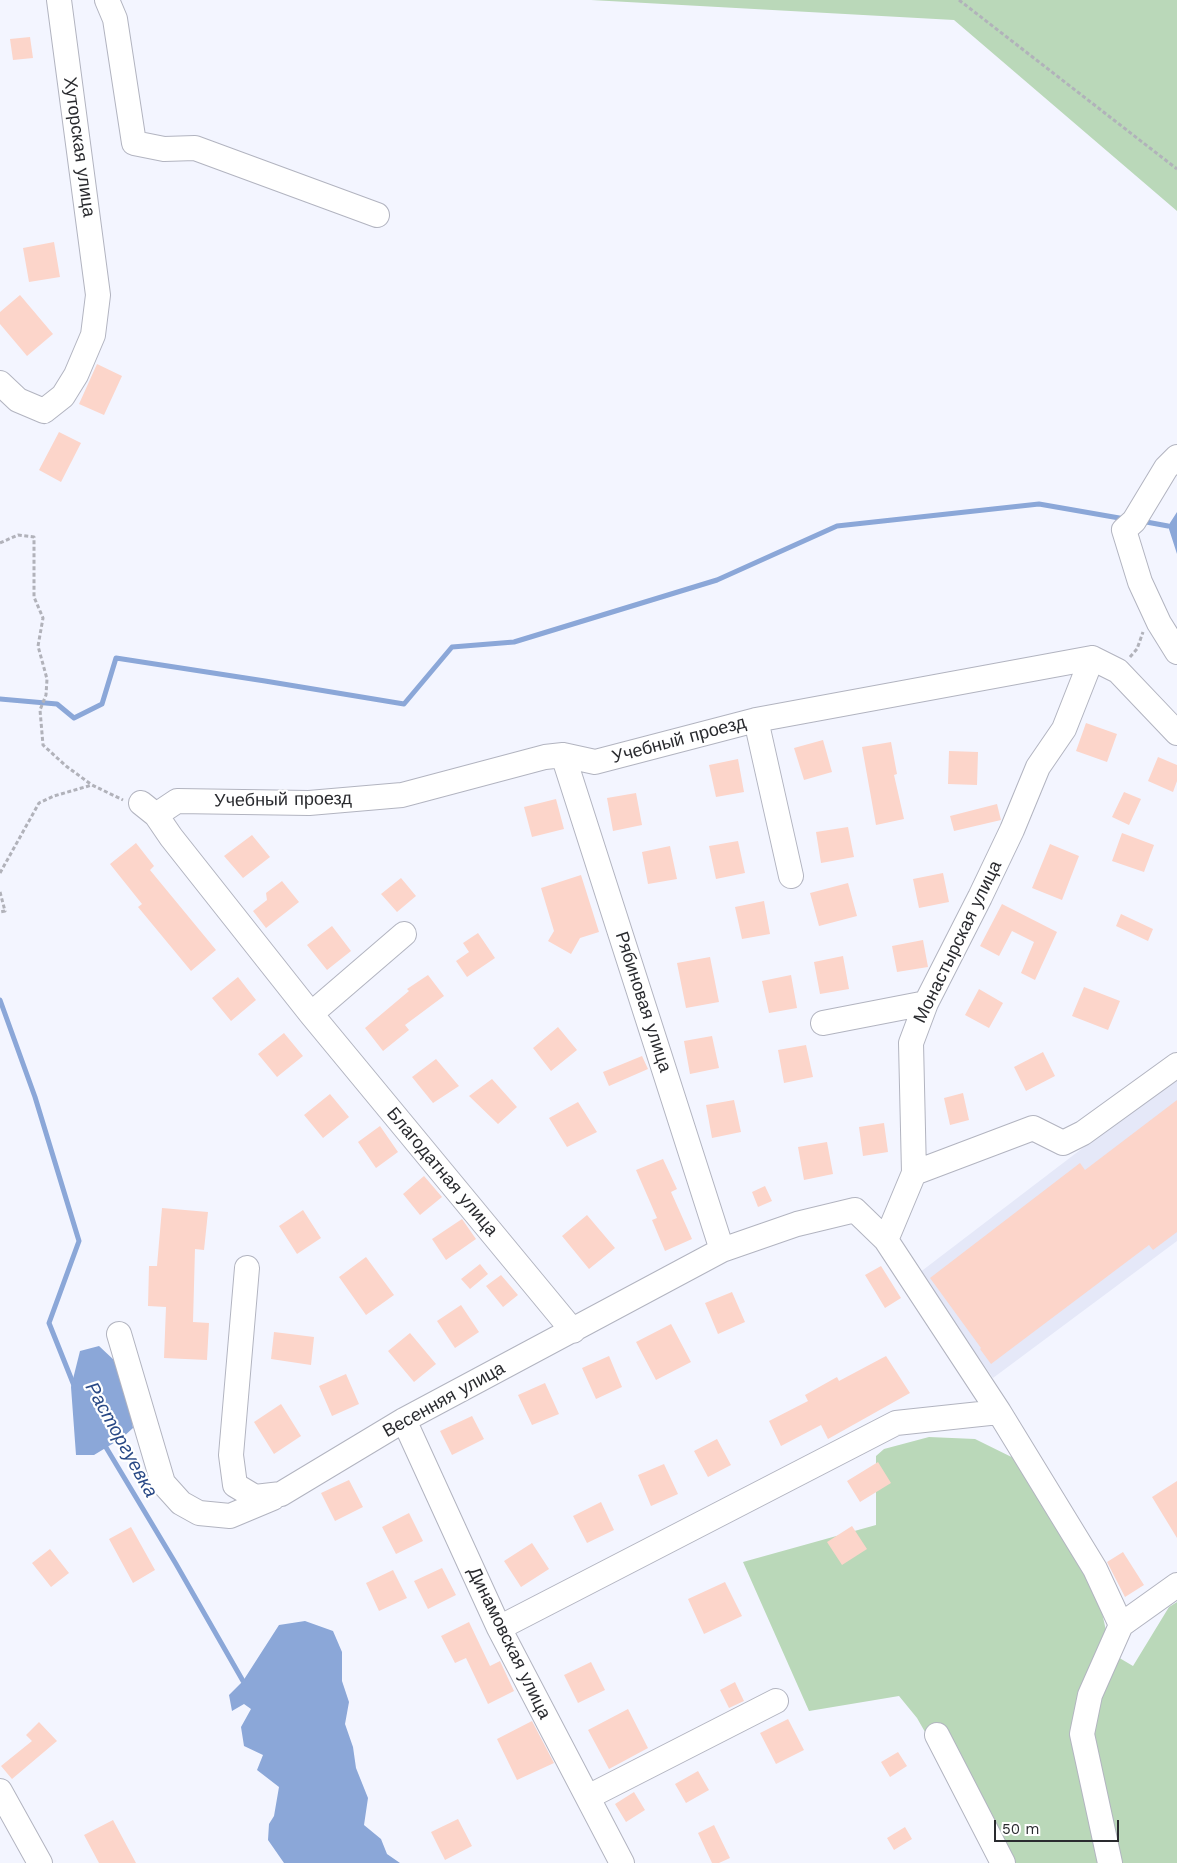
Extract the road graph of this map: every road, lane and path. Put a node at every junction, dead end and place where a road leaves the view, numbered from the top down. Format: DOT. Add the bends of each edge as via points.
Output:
graph roads {
  1 [pos="59,0"];
  2 [pos="107,0"];
  3 [pos="959,0"];
  4 [pos="1177,168"];
  5 [pos="377,215"];
  6 [pos="0,383"];
  7 [pos="1177,458"];
  8 [pos="0,542"];
  9 [pos="1144,623"];
  10 [pos="1177,652"];
  11 [pos="1092,658"];
  12 [pos="1118,671"];
  13 [pos="756,720"];
  14 [pos="1177,733"];
  15 [pos="563,755"];
  16 [pos="92,785"];
  17 [pos="149,809"];
  18 [pos="0,873"];
  19 [pos="791,876"];
  20 [pos="0,892"];
  21 [pos="0,912"];
  22 [pos="404,934"];
  23 [pos="926,1003"];
  24 [pos="310,1014"];
  25 [pos="823,1023"];
  26 [pos="1177,1065"];
  27 [pos="914,1174"];
  28 [pos="886,1240"];
  29 [pos="722,1250"];
  30 [pos="247,1268"];
  31 [pos="573,1331"];
  32 [pos="119,1334"];
  33 [pos="999,1412"];
  34 [pos="404,1420"];
  35 [pos="281,1494"];
  36 [pos="1177,1585"];
  37 [pos="1121,1625"];
  38 [pos="499,1628"];
  39 [pos="776,1701"];
  40 [pos="937,1735"];
  41 [pos="0,1791"];
  42 [pos="588,1797"];
  43 [pos="40,1863"];
  44 [pos="622,1863"];
  45 [pos="1003,1863"];
  46 [pos="1110,1863"];
  1 -- 6 [label="street, Хуторская улица" via="98,295 93,335 63,396 44,412 18,400"];
  2 -- 5 [label="street" via="115,19 134,143 164,150 195,148"];
  3 -- 4 [label="path"];
  7 -- 10 [label="street" via="1166,468 1134,521 1124,530 1140,582"];
  8 -- 16 [label="path" via="18,535 34,537 34,597 43,618 38,646 48,678 40,710 42,745"];
  9 -- 12 [label="path" via="1137,649"];
  11 -- 12 [label="street"];
  11 -- 13 [label="street, Учебный проезд"];
  11 -- 23 [label="street, Монастырская улица" via="1064,729 1038,767 1012,830"];
  12 -- 14 [label="street"];
  13 -- 15 [label="street, Учебный проезд" via="595,762"];
  13 -- 19 [label="street"];
  15 -- 17 [label="street, Учебный проезд" via="402,795 309,803 177,800"];
  15 -- 29 [label="street, Рябиновая улица"];
  16 -- 17 [label="path" via="119,800"];
  16 -- 18 [label="path" via="39,804"];
  17 -- 24 [label="street, Благодатная улица"];
  20 -- 21 [label="path" via="4,911"];
  22 -- 24 [label="street"];
  23 -- 25 [label="street"];
  23 -- 27 [label="street, Монастырская улица" via="911,1043"];
  24 -- 31 [label="street, Благодатная улица"];
  26 -- 27 [label="street" via="1083,1133 1063,1143 1033,1128"];
  27 -- 28 [label="street, Монастырская улица"];
  28 -- 29 [label="street, Весенняя улица" via="855,1210 797,1224"];
  28 -- 33 [label="street"];
  29 -- 31 [label="street, Весенняя улица"];
  30 -- 35 [label="street, Весенняя улица" via="231,1455 235,1485 255,1497"];
  31 -- 34 [label="street, Весенняя улица"];
  32 -- 35 [label="street" via="163,1483 181,1503 199,1512 230,1516"];
  33 -- 37 [label="street" via="1094,1569"];
  33 -- 38 [label="street" via="896,1423"];
  34 -- 35 [label="street, Весенняя улица"];
  34 -- 38 [label="street, Динамовская улица"];
  36 -- 37 [label="street"];
  37 -- 46 [label="street" via="1090,1695 1082,1734"];
  38 -- 42 [label="street, Динамовская улица"];
  39 -- 42 [label="street"];
  40 -- 45 [label="street"];
  41 -- 43 [label="street"];
  42 -- 44 [label="street, Динамовская улица"];
}
